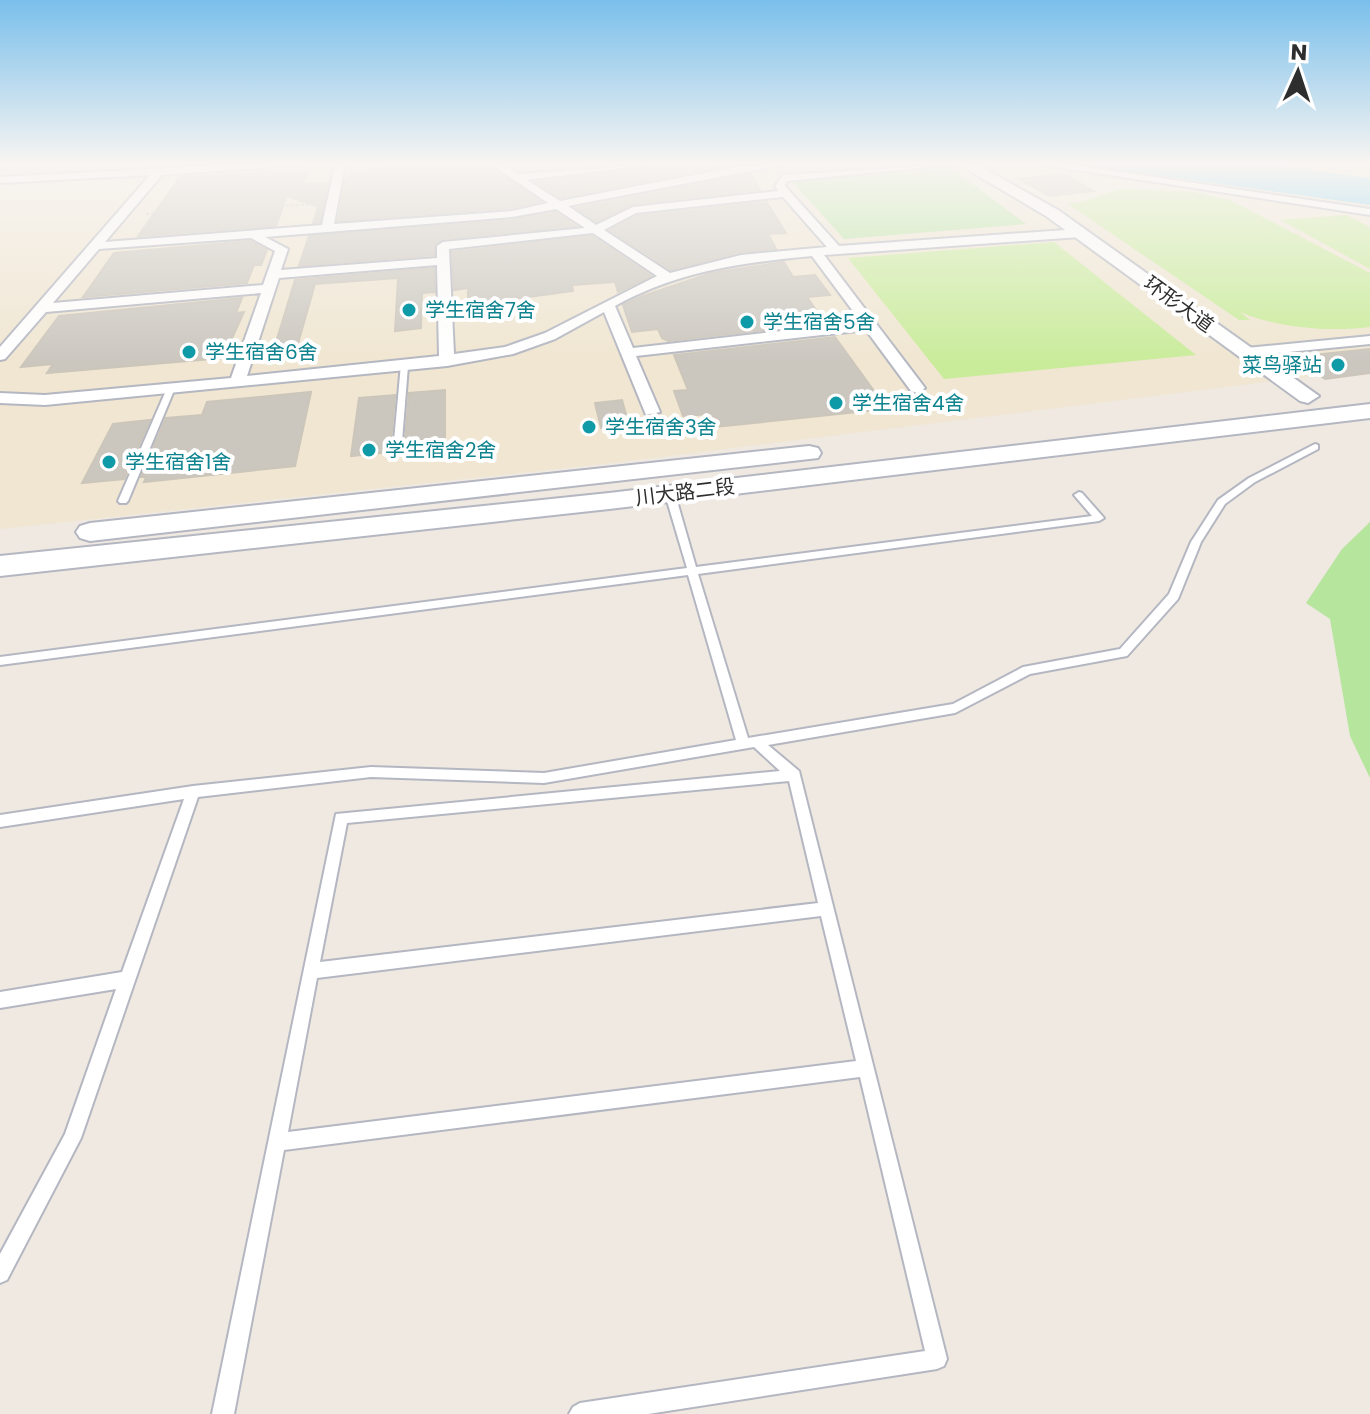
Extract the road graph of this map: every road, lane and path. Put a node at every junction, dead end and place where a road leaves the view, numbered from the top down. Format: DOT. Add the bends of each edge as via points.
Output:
graph roads {
  1 [pos="109,231"];
  2 [pos="307,231"];
  3 [pos="328,231"];
  4 [pos="580,231"];
  5 [pos="599,231"];
  6 [pos="819,231"];
  7 [pos="1077,231"];
  8 [pos="1080,233"];
  9 [pos="253,235"];
  10 [pos="96,246"];
  11 [pos="443,248"];
  12 [pos="282,249"];
  13 [pos="836,250"];
  14 [pos="815,252"];
  15 [pos="668,277"];
  16 [pos="272,282"];
  17 [pos="607,304"];
  18 [pos="41,308"];
  19 [pos="867,326"];
  20 [pos="1370,340"];
  21 [pos="1246,352"];
  22 [pos="627,353"];
  23 [pos="0,356"];
  24 [pos="447,361"];
  25 [pos="404,366"];
  26 [pos="237,382"];
  27 [pos="171,388"];
  28 [pos="917,388"];
  29 [pos="1370,390"];
  30 [pos="1308,396"];
  31 [pos="0,398"];
  32 [pos="1370,411"];
  33 [pos="652,412"];
  34 [pos="398,441"];
  35 [pos="1315,447"];
  36 [pos="670,494"];
  37 [pos="1079,495"];
  38 [pos="123,501"];
  39 [pos="0,542"];
  40 [pos="0,566"];
  41 [pos="692,570"];
  42 [pos="0,661"];
  43 [pos="749,743"];
  44 [pos="794,775"];
  45 [pos="193,792"];
  46 [pos="0,821"];
  47 [pos="826,909"];
  48 [pos="311,971"];
  49 [pos="128,979"];
  50 [pos="0,1000"];
  51 [pos="866,1068"];
  52 [pos="277,1142"];
  53 [pos="0,1273"];
  54 [pos="223,1414"];
  55 [pos="580,1414"];
  1 -- 10 [label="street"];
  2 -- 9 [label="street"];
  3 -- 12 [label="street"];
  4 -- 11 [label="street"];
  5 -- 15 [label="street"];
  6 -- 13 [label="street"];
  7 -- 8 [label="main road, 环形大道"];
  8 -- 13 [label="street"];
  8 -- 21 [label="main road, 环形大道"];
  9 -- 10 [label="street"];
  9 -- 12 [label="street"];
  10 -- 18 [label="street"];
  11 -- 16 [label="street"];
  11 -- 24 [label="street"];
  12 -- 16 [label="street"];
  13 -- 14 [label="street"];
  14 -- 15 [label="street" via="741,259"];
  14 -- 19 [label="street"];
  15 -- 17 [label="street"];
  16 -- 18 [label="street"];
  16 -- 26 [label="street"];
  17 -- 22 [label="street"];
  17 -- 24 [label="street" via="508,351"];
  18 -- 23 [label="street"];
  19 -- 22 [label="street"];
  19 -- 28 [label="street"];
  20 -- 21 [label="street"];
  21 -- 30 [label="main road, 环形大道"];
  22 -- 33 [label="street"];
  24 -- 25 [label="street"];
  25 -- 26 [label="street"];
  25 -- 34 [label="lane"];
  26 -- 27 [label="street"];
  27 -- 31 [label="street" via="21,401"];
  27 -- 38 [label="lane"];
  29 -- 30 [label="main road, 川大路二段"];
  30 -- 39 [label="main road, 川大路二段"];
  32 -- 36 [label="main road, 川大路二段"];
  35 -- 43 [label="lane" via="1221,502 1196,542 1174,596 1123,653 1027,670 955,708"];
  36 -- 40 [label="main road, 川大路二段"];
  36 -- 41 [label="lane"];
  37 -- 41 [label="lane" via="1099,518"];
  41 -- 42 [label="lane"];
  41 -- 43 [label="lane"];
  43 -- 44 [label="lane"];
  43 -- 45 [label="lane" via="544,778 371,772"];
  44 -- 47 [label="lane"];
  44 -- 48 [label="lane" via="341,818"];
  45 -- 46 [label="lane"];
  45 -- 49 [label="lane"];
  47 -- 48 [label="lane"];
  47 -- 51 [label="lane"];
  48 -- 52 [label="lane"];
  49 -- 50 [label="lane"];
  49 -- 53 [label="lane" via="72,1138"];
  51 -- 52 [label="lane"];
  51 -- 55 [label="lane" via="937,1359"];
  52 -- 54 [label="lane"];
}
